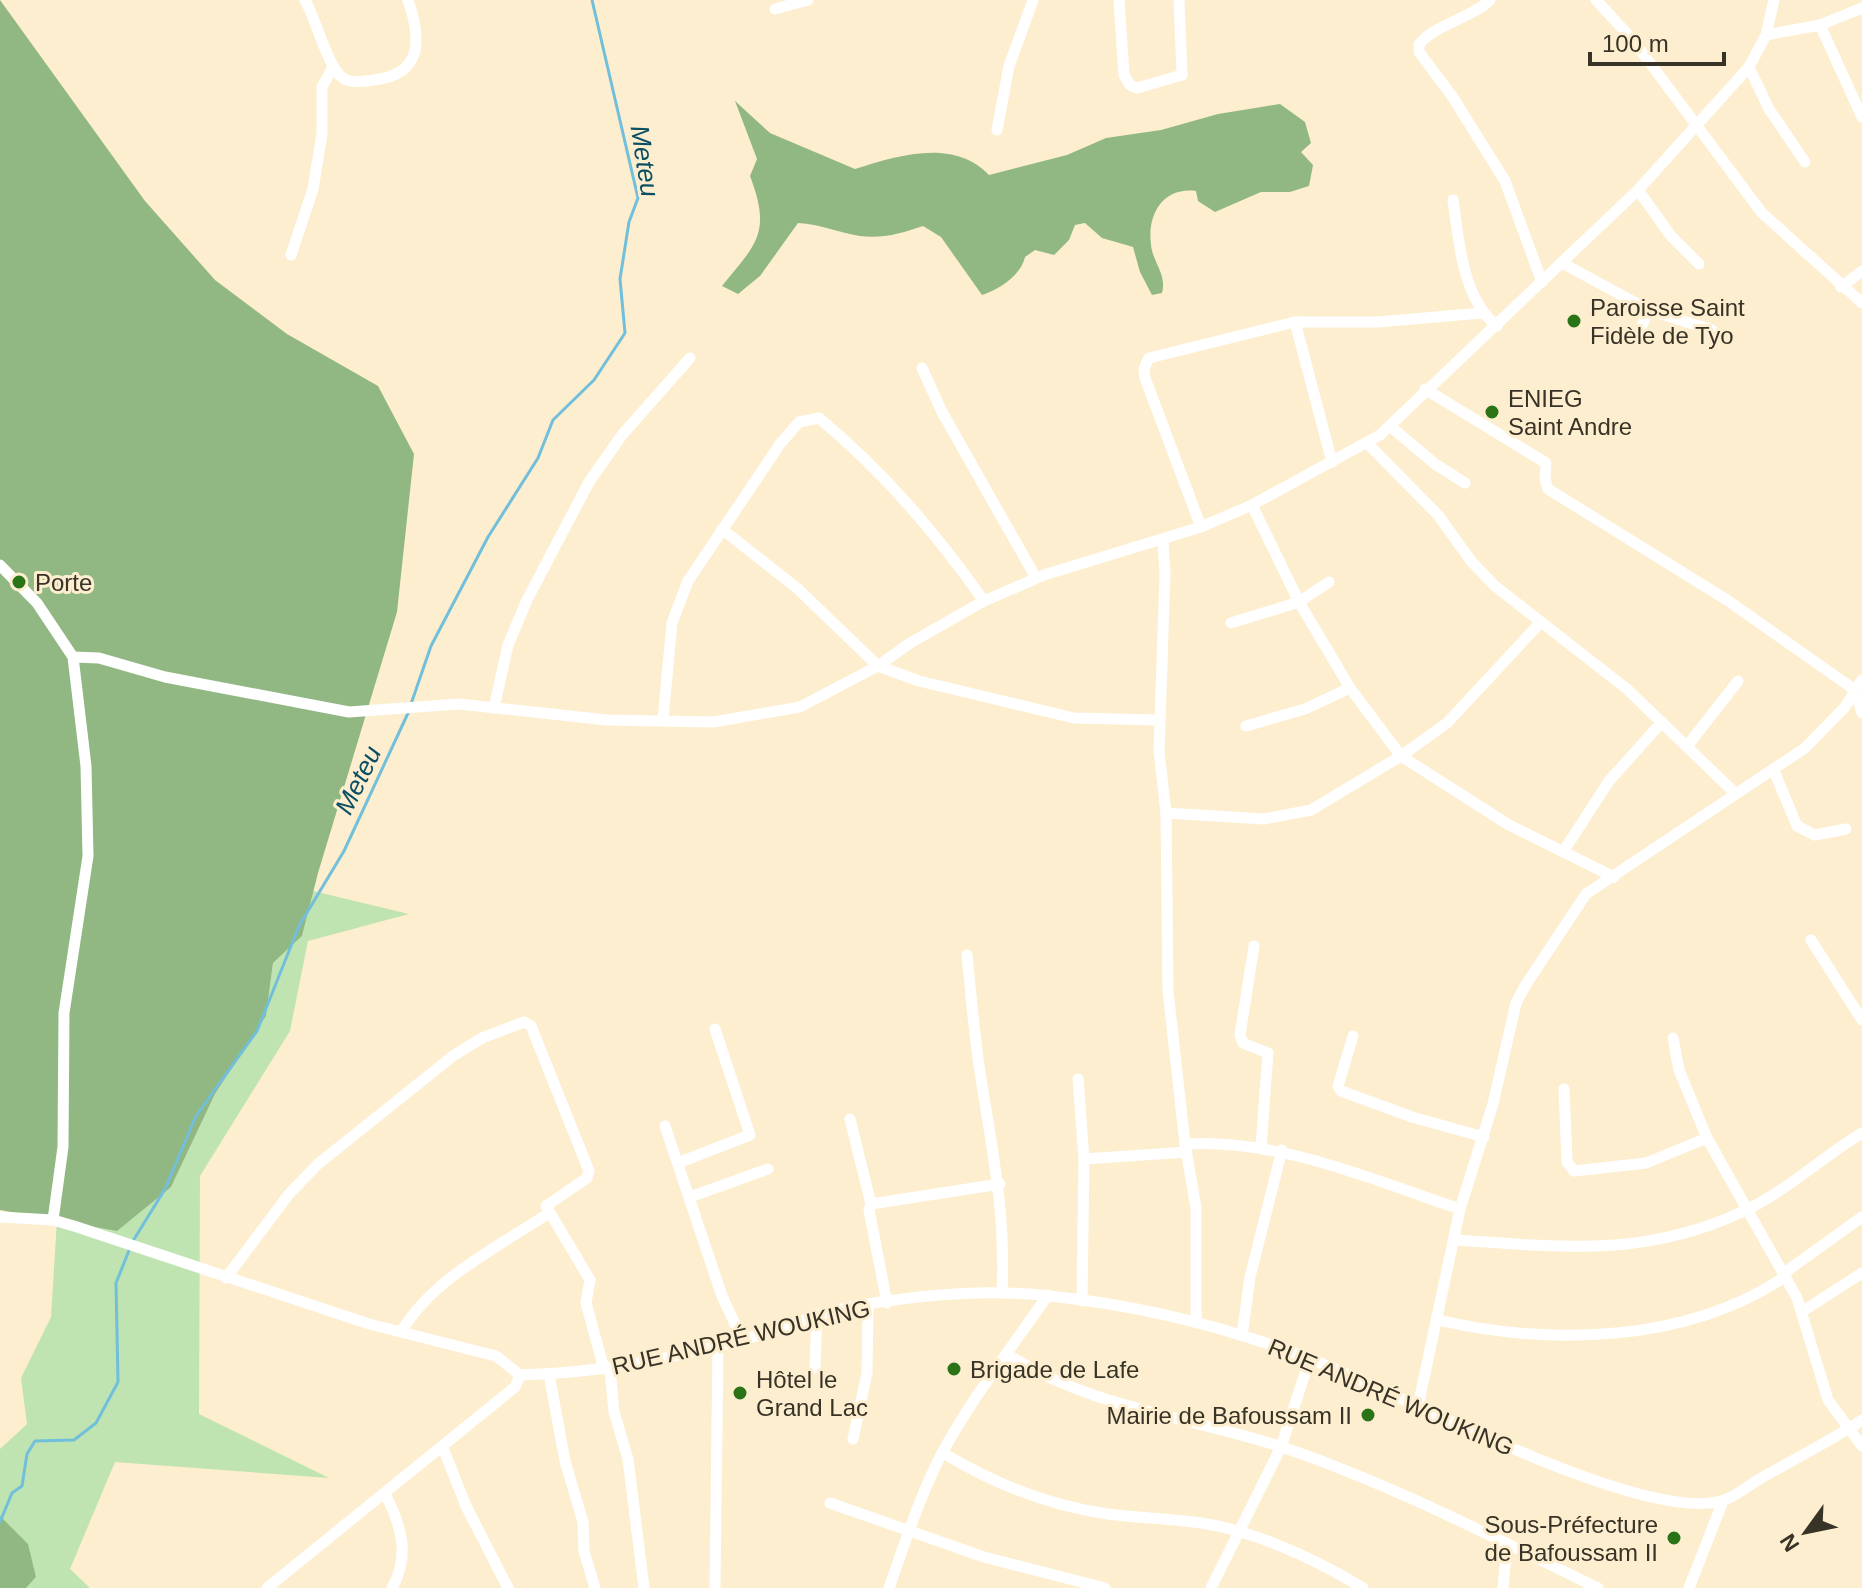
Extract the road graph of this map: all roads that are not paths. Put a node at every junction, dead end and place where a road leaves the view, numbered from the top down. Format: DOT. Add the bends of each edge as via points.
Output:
graph roads {
  1 [pos="305,0"];
  2 [pos="408,0"];
  3 [pos="808,0"];
  4 [pos="1033,0"];
  5 [pos="1119,0"];
  6 [pos="1179,0"];
  7 [pos="1490,0"];
  8 [pos="1596,0"];
  9 [pos="1774,0"];
  10 [pos="1862,8"];
  11 [pos="775,9"];
  12 [pos="1820,25"];
  13 [pos="1766,35"];
  14 [pos="333,67"];
  15 [pos="1749,67"];
  16 [pos="1862,117"];
  17 [pos="1695,125"];
  18 [pos="997,130"];
  19 [pos="1805,162"];
  20 [pos="1638,190"];
  21 [pos="1453,200"];
  22 [pos="291,255"];
  23 [pos="1562,263"];
  24 [pos="1699,264"];
  25 [pos="1862,271"];
  26 [pos="1542,282"];
  27 [pos="1841,287"];
  28 [pos="1862,303"];
  29 [pos="1649,310"];
  30 [pos="1482,313"];
  31 [pos="1295,322"];
  32 [pos="1497,326"];
  33 [pos="1712,330"];
  34 [pos="1639,332"];
  35 [pos="690,358"];
  36 [pos="922,368"];
  37 [pos="1425,389"];
  38 [pos="1390,426"];
  39 [pos="1368,444"];
  40 [pos="1332,462"];
  41 [pos="1465,483"];
  42 [pos="1252,505"];
  43 [pos="1201,527"];
  44 [pos="722,529"];
  45 [pos="1163,542"];
  46 [pos="0,565"];
  47 [pos="1036,578"];
  48 [pos="1329,582"];
  49 [pos="984,601"];
  50 [pos="1299,602"];
  51 [pos="1231,623"];
  52 [pos="1540,623"];
  53 [pos="73,657"];
  54 [pos="878,666"];
  55 [pos="1738,681"];
  56 [pos="1858,685"];
  57 [pos="1350,688"];
  58 [pos="494,708"];
  59 [pos="1862,713"];
  60 [pos="663,719"];
  61 [pos="1159,720"];
  62 [pos="1662,722"];
  63 [pos="1246,726"];
  64 [pos="1688,745"];
  65 [pos="1401,756"];
  66 [pos="1774,771"];
  67 [pos="1736,794"];
  68 [pos="1166,813"];
  69 [pos="1846,829"];
  70 [pos="1563,852"];
  71 [pos="1614,877"];
  72 [pos="1811,940"];
  73 [pos="1254,946"];
  74 [pos="967,955"];
  75 [pos="1862,1020"];
  76 [pos="715,1029"];
  77 [pos="1353,1036"];
  78 [pos="1673,1038"];
  79 [pos="1078,1079"];
  80 [pos="1564,1089"];
  81 [pos="850,1119"];
  82 [pos="665,1126"];
  83 [pos="1862,1133"];
  84 [pos="1484,1137"];
  85 [pos="1707,1138"];
  86 [pos="1261,1146"];
  87 [pos="1186,1148"];
  88 [pos="1282,1150"];
  89 [pos="1084,1159"];
  90 [pos="678,1163"];
  91 [pos="768,1169"];
  92 [pos="1000,1184"];
  93 [pos="690,1197"];
  94 [pos="871,1204"];
  95 [pos="1460,1209"];
  96 [pos="1745,1211"];
  97 [pos="549,1213"];
  98 [pos="0,1217"];
  99 [pos="1862,1217"];
  100 [pos="53,1220"];
  101 [pos="1455,1240"];
  102 [pos="1862,1273"];
  103 [pos="1785,1274"];
  104 [pos="226,1278"];
  105 [pos="1002,1293"];
  106 [pos="1048,1295"];
  107 [pos="1082,1301"];
  108 [pos="887,1303"];
  109 [pos="868,1305"];
  110 [pos="1803,1311"];
  111 [pos="817,1315"];
  112 [pos="1438,1320"];
  113 [pos="1196,1322"];
  114 [pos="401,1332"];
  115 [pos="1242,1336"];
  116 [pos="742,1339"];
  117 [pos="718,1345"];
  118 [pos="1007,1354"];
  119 [pos="1310,1358"];
  120 [pos="815,1368"];
  121 [pos="607,1369"];
  122 [pos="549,1374"];
  123 [pos="520,1375"];
  124 [pos="1418,1406"];
  125 [pos="1862,1420"];
  126 [pos="1850,1428"];
  127 [pos="853,1439"];
  128 [pos="1862,1446"];
  129 [pos="1281,1447"];
  130 [pos="443,1448"];
  131 [pos="943,1453"];
  132 [pos="385,1494"];
  133 [pos="1723,1501"];
  134 [pos="830,1503"];
  135 [pos="1241,1531"];
  136 [pos="909,1533"];
  137 [pos="1507,1543"];
  138 [pos="267,1588"];
  139 [pos="392,1588"];
  140 [pos="508,1588"];
  141 [pos="595,1588"];
  142 [pos="644,1588"];
  143 [pos="715,1588"];
  144 [pos="889,1588"];
  145 [pos="1105,1588"];
  146 [pos="1211,1588"];
  147 [pos="1363,1588"];
  148 [pos="1503,1588"];
  149 [pos="1597,1588"];
  150 [pos="1689,1588"];
  1 -- 14 [label="street"];
  2 -- 14 [label="street" via="417,46 411,64 398,74 352,82"];
  3 -- 11 [label="street"];
  4 -- 18 [label="street" via="1009,66"];
  5 -- 6 [label="street" via="1124,75 1137,88 1182,75"];
  7 -- 26 [label="street" via="1427,36 1419,52 1505,181"];
  8 -- 17 [label="street" via="1632,39"];
  9 -- 13 [label="street"];
  10 -- 12 [label="street"];
  12 -- 13 [label="street"];
  12 -- 16 [label="street"];
  13 -- 15 [label="street"];
  14 -- 22 [label="street" via="322,87 322,134 313,189"];
  15 -- 17 [label="street"];
  15 -- 19 [label="street" via="1769,109"];
  17 -- 20 [label="street"];
  17 -- 27 [label="street" via="1762,213"];
  20 -- 23 [label="street"];
  20 -- 24 [label="street"];
  21 -- 30 [label="street" via="1464,267"];
  23 -- 26 [label="street"];
  23 -- 29 [label="street"];
  25 -- 27 [label="street"];
  26 -- 32 [label="street"];
  27 -- 28 [label="street"];
  29 -- 33 [label="street"];
  29 -- 34 [label="street"];
  30 -- 31 [label="street"];
  30 -- 32 [label="street"];
  31 -- 40 [label="street"];
  31 -- 43 [label="street" via="1149,358 1144,369"];
  32 -- 37 [label="street"];
  35 -- 58 [label="street" via="622,435 589,482 508,645"];
  36 -- 47 [label="street"];
  37 -- 38 [label="street"];
  37 -- 56 [label="street" via="1546,463 1548,489"];
  38 -- 39 [label="street"];
  38 -- 41 [label="street"];
  39 -- 40 [label="street"];
  39 -- 52 [label="street" via="1438,515 1495,586"];
  40 -- 42 [label="street"];
  42 -- 43 [label="street"];
  42 -- 50 [label="street"];
  43 -- 45 [label="street"];
  44 -- 49 [label="street" via="799,422 819,418 933,529"];
  44 -- 54 [label="street" via="798,589"];
  44 -- 60 [label="street" via="688,581 672,623"];
  45 -- 47 [label="street"];
  45 -- 61 [label="street"];
  46 -- 53 [label="street" via="37,603"];
  47 -- 49 [label="street"];
  48 -- 50 [label="street"];
  49 -- 54 [label="street"];
  50 -- 51 [label="street"];
  50 -- 57 [label="street"];
  52 -- 62 [label="street"];
  52 -- 65 [label="street" via="1447,723"];
  53 -- 58 [label="street" via="99,658 329,710 375,712 459,704"];
  53 -- 100 [label="street" via="86,766 88,856 64,1013 63,1147"];
  54 -- 60 [label="street" via="800,707 769,715 713,722"];
  54 -- 61 [label="street" via="1074,718"];
  55 -- 64 [label="street"];
  56 -- 59 [label="street"];
  56 -- 66 [label="street" via="1830,724"];
  57 -- 63 [label="street" via="1305,709"];
  57 -- 65 [label="street"];
  58 -- 60 [label="street" via="607,720"];
  61 -- 68 [label="street"];
  62 -- 64 [label="street"];
  62 -- 70 [label="street" via="1609,781"];
  64 -- 67 [label="street"];
  65 -- 68 [label="street" via="1325,803 1285,817 1220,819"];
  65 -- 70 [label="street" via="1509,825"];
  66 -- 67 [label="street"];
  66 -- 69 [label="street" via="1797,826 1815,835"];
  67 -- 71 [label="street"];
  68 -- 87 [label="street" via="1168,991"];
  70 -- 71 [label="street"];
  71 -- 84 [label="street" via="1586,894 1516,1003"];
  72 -- 75 [label="street"];
  73 -- 86 [label="street" via="1240,1035 1243,1043 1268,1053"];
  74 -- 92 [label="street" via="979,1070"];
  76 -- 90 [label="street" via="750,1135"];
  77 -- 84 [label="street" via="1341,1091"];
  78 -- 85 [label="street" via="1679,1070"];
  79 -- 89 [label="street"];
  80 -- 85 [label="street" via="1567,1162 1574,1171 1646,1163"];
  81 -- 94 [label="street"];
  82 -- 90 [label="street"];
  83 -- 96 [label="street"];
  84 -- 95 [label="street"];
  85 -- 96 [label="street"];
  86 -- 87 [label="street"];
  86 -- 88 [label="street"];
  87 -- 89 [label="street"];
  87 -- 113 [label="street" via="1196,1208"];
  88 -- 95 [label="street"];
  88 -- 115 [label="street" via="1250,1277"];
  89 -- 107 [label="street"];
  90 -- 93 [label="street"];
  91 -- 93 [label="street"];
  92 -- 94 [label="street"];
  92 -- 105 [label="street"];
  93 -- 116 [label="street"];
  94 -- 108 [label="street"];
  95 -- 101 [label="street"];
  96 -- 101 [label="street" via="1679,1236 1619,1247"];
  96 -- 103 [label="street"];
  97 -- 104 [label="street" via="547,1204 589,1176 531,1026 524,1022 453,1056 318,1164"];
  97 -- 114 [label="street" via="443,1284"];
  97 -- 121 [label="street" via="590,1280 586,1303"];
  98 -- 100 [label="street"];
  99 -- 103 [label="street"];
  100 -- 104 [label="street"];
  101 -- 112 [label="street"];
  102 -- 110 [label="street"];
  103 -- 110 [label="street"];
  103 -- 112 [label="street" via="1746,1298 1699,1315 1610,1334 1487,1332"];
  104 -- 114 [label="street"];
  105 -- 106 [label="street, RUE ANDRÉ WOUKING"];
  105 -- 108 [label="street, RUE ANDRÉ WOUKING"];
  106 -- 107 [label="street, RUE ANDRÉ WOUKING"];
  106 -- 118 [label="street"];
  107 -- 113 [label="street, RUE ANDRÉ WOUKING"];
  108 -- 109 [label="street, RUE ANDRÉ WOUKING"];
  109 -- 111 [label="street, RUE ANDRÉ WOUKING"];
  109 -- 127 [label="street" via="867,1373"];
  110 -- 126 [label="street" via="1828,1400"];
  111 -- 116 [label="street, RUE ANDRÉ WOUKING"];
  111 -- 120 [label="street"];
  112 -- 124 [label="street"];
  113 -- 115 [label="street, RUE ANDRÉ WOUKING"];
  114 -- 123 [label="street" via="496,1356"];
  115 -- 119 [label="street, RUE ANDRÉ WOUKING"];
  116 -- 117 [label="street, RUE ANDRÉ WOUKING"];
  117 -- 121 [label="street, RUE ANDRÉ WOUKING"];
  117 -- 143 [label="street"];
  118 -- 129 [label="street" via="1101,1398"];
  118 -- 131 [label="street"];
  119 -- 124 [label="street, RUE ANDRÉ WOUKING"];
  119 -- 129 [label="street"];
  121 -- 122 [label="street, RUE ANDRÉ WOUKING"];
  121 -- 142 [label="street" via="628,1459"];
  122 -- 123 [label="street, RUE ANDRÉ WOUKING"];
  122 -- 141 [label="street"];
  123 -- 130 [label="street" via="515,1387"];
  124 -- 133 [label="street, RUE ANDRÉ WOUKING" via="1609,1485 1678,1503"];
  125 -- 126 [label="street, RUE ANDRÉ WOUKING"];
  126 -- 128 [label="street"];
  126 -- 133 [label="street, RUE ANDRÉ WOUKING"];
  129 -- 135 [label="street"];
  129 -- 137 [label="street"];
  130 -- 132 [label="street"];
  130 -- 140 [label="street"];
  131 -- 135 [label="street" via="1025,1494 1107,1514"];
  131 -- 136 [label="street"];
  132 -- 138 [label="street"];
  132 -- 139 [label="street" via="403,1548"];
  133 -- 150 [label="street"];
  134 -- 136 [label="street"];
  135 -- 146 [label="street"];
  135 -- 147 [label="street" via="1296,1552"];
  136 -- 144 [label="street"];
  136 -- 145 [label="street"];
  137 -- 148 [label="street"];
  137 -- 149 [label="street"];
}
